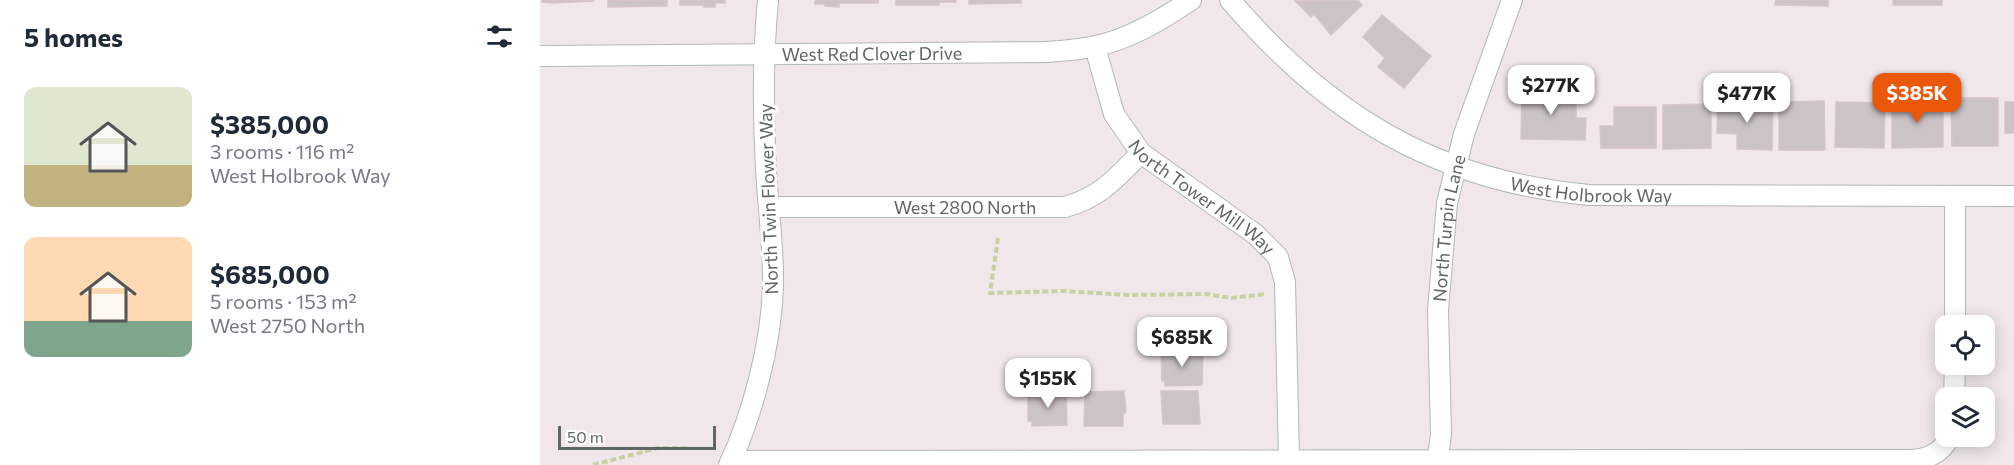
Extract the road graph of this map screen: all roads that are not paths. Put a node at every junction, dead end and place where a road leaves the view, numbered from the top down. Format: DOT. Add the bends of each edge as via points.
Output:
graph roads {
  1 [pos="768,0"];
  2 [pos="1191,0"];
  3 [pos="1230,0"];
  4 [pos="1512,0"];
  5 [pos="1095,46"];
  6 [pos="766,54"];
  7 [pos="540,56"];
  8 [pos="1141,153"];
  9 [pos="1456,167"];
  10 [pos="1955,196"];
  11 [pos="2014,196"];
  12 [pos="770,207"];
  13 [pos="1955,315"];
  14 [pos="1940,447"];
  15 [pos="1289,459"];
  16 [pos="1437,462"];
  17 [pos="730,463"];
  1 -- 6 [label="street, North Twin Flower Way"];
  2 -- 5 [label="street, West Red Clover Drive" via="1137,32"];
  3 -- 9 [label="street, West Holbrook Way" via="1284,59 1343,107 1402,142"];
  4 -- 9 [label="street, North Turpin Lane"];
  5 -- 6 [label="street, West Red Clover Drive" via="1045,52"];
  5 -- 8 [label="street, North Tower Mill Way" via="1114,114"];
  6 -- 7 [label="street, West Red Clover Drive"];
  6 -- 12 [label="street, North Twin Flower Way"];
  8 -- 12 [label="street, West 2800 North" via="1100,192 1065,207"];
  8 -- 15 [label="street, North Tower Mill Way" via="1255,234 1278,257 1284,282"];
  9 -- 10 [label="street, West Holbrook Way" via="1529,188 1589,195"];
  9 -- 16 [label="street, North Turpin Lane" via="1441,256 1441,434"];
  10 -- 11 [label="street, West Holbrook Way"];
  10 -- 13 [label="street"];
  12 -- 17 [label="street, North Twin Flower Way" via="773,290 768,333 758,380"];
  14 -- 16 [label="street" via="1923,459 1911,460"];
  15 -- 16 [label="street"];
  15 -- 17 [label="street"];
}
